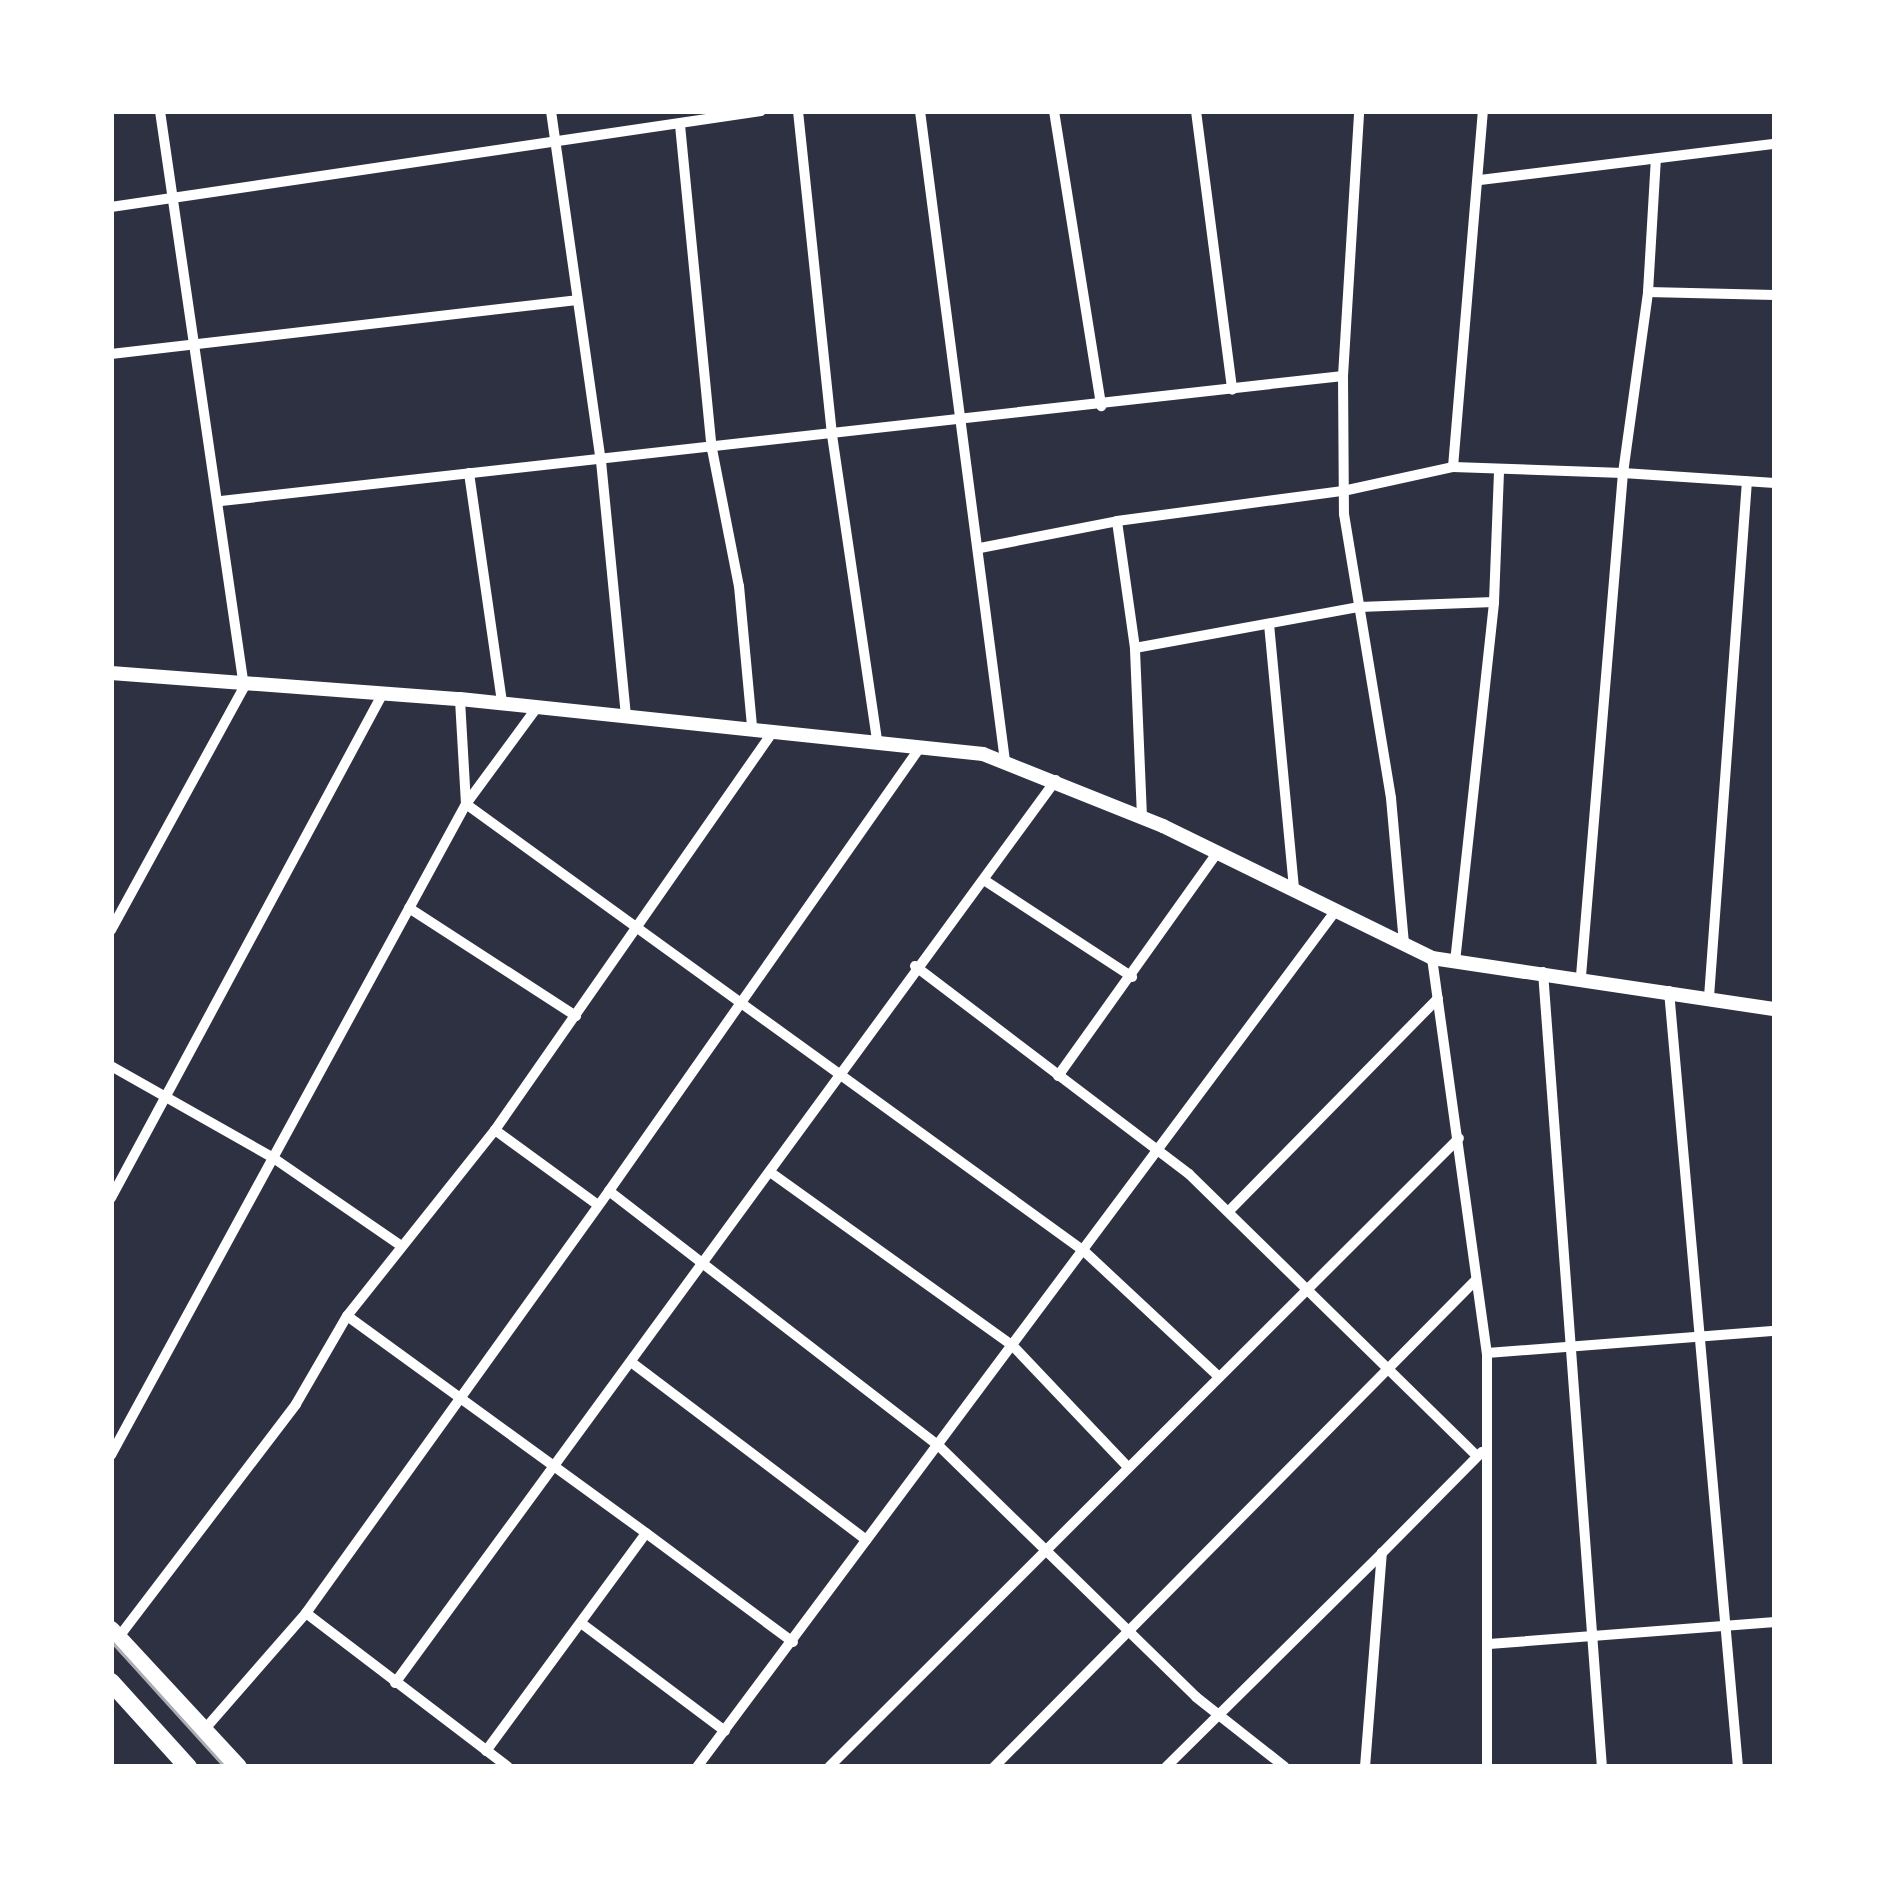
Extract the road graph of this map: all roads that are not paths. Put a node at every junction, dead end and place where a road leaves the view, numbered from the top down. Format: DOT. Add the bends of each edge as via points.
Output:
graph roads {
  1 [pos="160,111"];
  2 [pos="550,111"];
  3 [pos="761,111"];
  4 [pos="798,111"];
  5 [pos="920,111"];
  6 [pos="1054,111"];
  7 [pos="1196,111"];
  8 [pos="1359,111"];
  9 [pos="1483,111"];
  10 [pos="680,124"];
  11 [pos="1775,144"];
  12 [pos="556,146"];
  13 [pos="1655,159"];
  14 [pos="1480,180"];
  15 [pos="175,200"];
  16 [pos="111,207"];
  17 [pos="1648,292"];
  18 [pos="1775,295"];
  19 [pos="577,300"];
  20 [pos="199,347"];
  21 [pos="111,354"];
  22 [pos="1343,376"];
  23 [pos="1232,390"];
  24 [pos="1101,406"];
  25 [pos="966,420"];
  26 [pos="832,435"];
  27 [pos="712,449"];
  28 [pos="601,461"];
  29 [pos="1453,467"];
  30 [pos="1499,471"];
  31 [pos="469,473"];
  32 [pos="1623,473"];
  33 [pos="1747,481"];
  34 [pos="1775,483"];
  35 [pos="1343,491"];
  36 [pos="221,501"];
  37 [pos="1117,521"];
  38 [pos="980,548"];
  39 [pos="1494,602"];
  40 [pos="1359,607"];
  41 [pos="1270,624"];
  42 [pos="1135,647"];
  43 [pos="111,673"];
  44 [pos="244,687"];
  45 [pos="383,693"];
  46 [pos="460,699"];
  47 [pos="502,703"];
  48 [pos="538,706"];
  49 [pos="626,715"];
  50 [pos="752,727"];
  51 [pos="774,729"];
  52 [pos="877,740"];
  53 [pos="921,746"];
  54 [pos="1005,761"];
  55 [pos="1057,779"];
  56 [pos="466,804"];
  57 [pos="1142,817"];
  58 [pos="1217,853"];
  59 [pos="984,880"];
  60 [pos="1294,890"];
  61 [pos="409,908"];
  62 [pos="1334,913"];
  63 [pos="111,930"];
  64 [pos="637,930"];
  65 [pos="1404,944"];
  66 [pos="1432,958"];
  67 [pos="1455,962"];
  68 [pos="915,966"];
  69 [pos="1543,972"];
  70 [pos="1132,976"];
  71 [pos="1581,976"];
  72 [pos="1669,992"];
  73 [pos="1438,998"];
  74 [pos="1709,998"];
  75 [pos="744,1002"];
  76 [pos="1775,1009"];
  77 [pos="576,1016"];
  78 [pos="111,1066"];
  79 [pos="843,1072"];
  80 [pos="1058,1076"];
  81 [pos="167,1098"];
  82 [pos="495,1130"];
  83 [pos="1459,1138"];
  84 [pos="1156,1148"];
  85 [pos="272,1157"];
  86 [pos="770,1172"];
  87 [pos="609,1191"];
  88 [pos="111,1198"];
  89 [pos="598,1205"];
  90 [pos="1229,1211"];
  91 [pos="400,1245"];
  92 [pos="1084,1251"];
  93 [pos="699,1267"];
  94 [pos="1476,1280"];
  95 [pos="1305,1286"];
  96 [pos="346,1316"];
  97 [pos="1775,1331"];
  98 [pos="1703,1336"];
  99 [pos="1013,1346"];
  100 [pos="1572,1346"];
  101 [pos="1487,1353"];
  102 [pos="631,1362"];
  103 [pos="1388,1374"];
  104 [pos="1217,1375"];
  105 [pos="458,1399"];
  106 [pos="1490,1446"];
  107 [pos="940,1447"];
  108 [pos="111,1455"];
  109 [pos="1477,1456"];
  110 [pos="559,1462"];
  111 [pos="1127,1466"];
  112 [pos="646,1532"];
  113 [pos="866,1540"];
  114 [pos="1044,1547"];
  115 [pos="1382,1553"];
  116 [pos="306,1613"];
  117 [pos="1775,1622"];
  118 [pos="581,1623"];
  119 [pos="1726,1626"];
  120 [pos="1132,1633"];
  121 [pos="115,1634"];
  122 [pos="1598,1635"];
  123 [pos="793,1642"];
  124 [pos="1489,1644"];
  125 [pos="111,1682"];
  126 [pos="395,1683"];
  127 [pos="1219,1717"];
  128 [pos="204,1730"];
  129 [pos="725,1731"];
  130 [pos="486,1750"];
  131 [pos="188,1767"];
  132 [pos="238,1767"];
  133 [pos="508,1767"];
  134 [pos="698,1767"];
  135 [pos="829,1767"];
  136 [pos="994,1767"];
  137 [pos="1166,1767"];
  138 [pos="1285,1767"];
  139 [pos="1364,1767"];
  140 [pos="1487,1767"];
  141 [pos="1602,1767"];
  142 [pos="1738,1767"];
  1 -- 15 [label="street"];
  2 -- 12 [label="street"];
  3 -- 10 [label="street"];
  4 -- 26 [label="street"];
  5 -- 25 [label="street"];
  6 -- 24 [label="street"];
  7 -- 23 [label="street"];
  8 -- 22 [label="street"];
  9 -- 14 [label="street"];
  10 -- 12 [label="street"];
  10 -- 27 [label="street"];
  11 -- 13 [label="street"];
  12 -- 15 [label="street"];
  12 -- 19 [label="street"];
  13 -- 14 [label="street"];
  13 -- 17 [label="street"];
  14 -- 29 [label="street"];
  15 -- 16 [label="street"];
  15 -- 20 [label="street"];
  17 -- 18 [label="street"];
  17 -- 32 [label="street"];
  19 -- 20 [label="street"];
  19 -- 28 [label="street"];
  20 -- 21 [label="street"];
  20 -- 36 [label="street"];
  22 -- 23 [label="street"];
  22 -- 35 [label="street"];
  23 -- 24 [label="street"];
  24 -- 25 [label="street"];
  25 -- 26 [label="street"];
  25 -- 38 [label="street"];
  26 -- 27 [label="street"];
  26 -- 52 [label="street"];
  27 -- 28 [label="street"];
  27 -- 50 [label="street" via="739,586"];
  28 -- 31 [label="street"];
  28 -- 49 [label="street"];
  29 -- 30 [label="street"];
  29 -- 35 [label="street"];
  30 -- 32 [label="street"];
  30 -- 39 [label="street"];
  31 -- 36 [label="street"];
  31 -- 47 [label="street"];
  32 -- 33 [label="street"];
  32 -- 71 [label="street"];
  33 -- 34 [label="street"];
  33 -- 74 [label="street"];
  35 -- 37 [label="street"];
  35 -- 40 [label="street"];
  36 -- 44 [label="street"];
  37 -- 38 [label="street"];
  37 -- 42 [label="street"];
  38 -- 54 [label="street"];
  39 -- 40 [label="street"];
  39 -- 67 [label="street"];
  40 -- 41 [label="street"];
  40 -- 65 [label="street" via="1391,798"];
  41 -- 42 [label="street"];
  41 -- 60 [label="street"];
  42 -- 57 [label="street"];
  43 -- 44 [label="street"];
  44 -- 45 [label="street"];
  44 -- 63 [label="street"];
  45 -- 46 [label="street"];
  45 -- 81 [label="street"];
  46 -- 47 [label="street"];
  46 -- 56 [label="street"];
  47 -- 48 [label="street"];
  48 -- 49 [label="street"];
  48 -- 56 [label="street"];
  49 -- 50 [label="street"];
  50 -- 51 [label="street"];
  51 -- 52 [label="street"];
  51 -- 64 [label="street"];
  52 -- 53 [label="street"];
  53 -- 54 [label="street"];
  53 -- 75 [label="street"];
  54 -- 55 [label="street"];
  55 -- 57 [label="street"];
  55 -- 59 [label="street"];
  56 -- 61 [label="street"];
  56 -- 64 [label="street"];
  57 -- 58 [label="street"];
  58 -- 60 [label="street"];
  58 -- 70 [label="street"];
  59 -- 68 [label="street"];
  59 -- 70 [label="street"];
  60 -- 62 [label="street"];
  61 -- 77 [label="street"];
  61 -- 85 [label="street"];
  62 -- 65 [label="street"];
  62 -- 84 [label="street"];
  64 -- 75 [label="street"];
  64 -- 77 [label="street"];
  65 -- 66 [label="street"];
  66 -- 67 [label="street"];
  66 -- 73 [label="street"];
  67 -- 69 [label="street"];
  68 -- 79 [label="street"];
  68 -- 80 [label="street"];
  69 -- 71 [label="street"];
  69 -- 100 [label="street"];
  70 -- 80 [label="street"];
  71 -- 72 [label="street"];
  72 -- 74 [label="street"];
  72 -- 98 [label="street"];
  73 -- 83 [label="street"];
  73 -- 90 [label="street"];
  74 -- 76 [label="street"];
  75 -- 79 [label="street"];
  75 -- 87 [label="street"];
  77 -- 82 [label="street"];
  78 -- 81 [label="street"];
  79 -- 86 [label="street"];
  79 -- 92 [label="street"];
  80 -- 84 [label="street"];
  81 -- 85 [label="street"];
  81 -- 88 [label="street"];
  82 -- 89 [label="street"];
  82 -- 91 [label="street"];
  83 -- 94 [label="street"];
  83 -- 95 [label="street"];
  84 -- 90 [label="street"];
  84 -- 92 [label="street"];
  85 -- 91 [label="street"];
  85 -- 108 [label="street"];
  86 -- 93 [label="street"];
  86 -- 99 [label="street"];
  87 -- 89 [label="street"];
  87 -- 93 [label="street"];
  89 -- 105 [label="street"];
  90 -- 95 [label="street"];
  91 -- 96 [label="street"];
  92 -- 99 [label="street"];
  92 -- 104 [label="street"];
  93 -- 102 [label="street"];
  93 -- 107 [label="street"];
  94 -- 101 [label="street"];
  94 -- 103 [label="street"];
  95 -- 103 [label="street"];
  95 -- 104 [label="street"];
  96 -- 105 [label="street"];
  96 -- 121 [label="street" via="296,1404"];
  97 -- 98 [label="street"];
  98 -- 100 [label="street"];
  98 -- 119 [label="street"];
  99 -- 107 [label="street"];
  99 -- 111 [label="street"];
  100 -- 101 [label="street"];
  100 -- 122 [label="street"];
  101 -- 106 [label="street"];
  102 -- 110 [label="street"];
  102 -- 113 [label="street"];
  103 -- 109 [label="street"];
  103 -- 120 [label="street"];
  104 -- 111 [label="street"];
  105 -- 110 [label="street"];
  105 -- 116 [label="street"];
  106 -- 109 [label="street"];
  106 -- 124 [label="street"];
  107 -- 113 [label="street"];
  107 -- 114 [label="street"];
  109 -- 115 [label="street"];
  110 -- 112 [label="street"];
  110 -- 126 [label="street"];
  111 -- 114 [label="street"];
  112 -- 118 [label="street"];
  112 -- 123 [label="street"];
  113 -- 123 [label="street"];
  114 -- 120 [label="street"];
  114 -- 135 [label="street"];
  115 -- 127 [label="street"];
  115 -- 139 [label="street"];
  116 -- 126 [label="street"];
  116 -- 128 [label="street"];
  117 -- 119 [label="street"];
  118 -- 129 [label="street"];
  118 -- 130 [label="street"];
  119 -- 122 [label="street"];
  119 -- 142 [label="street"];
  120 -- 127 [label="street"];
  120 -- 136 [label="street"];
  121 -- 128 [label="main road"];
  122 -- 124 [label="street"];
  122 -- 141 [label="street"];
  123 -- 129 [label="street"];
  124 -- 140 [label="street"];
  125 -- 131 [label="main road"];
  126 -- 130 [label="street"];
  127 -- 137 [label="street"];
  127 -- 138 [label="street"];
  128 -- 132 [label="main road"];
  129 -- 134 [label="street"];
  130 -- 133 [label="street"];
}
